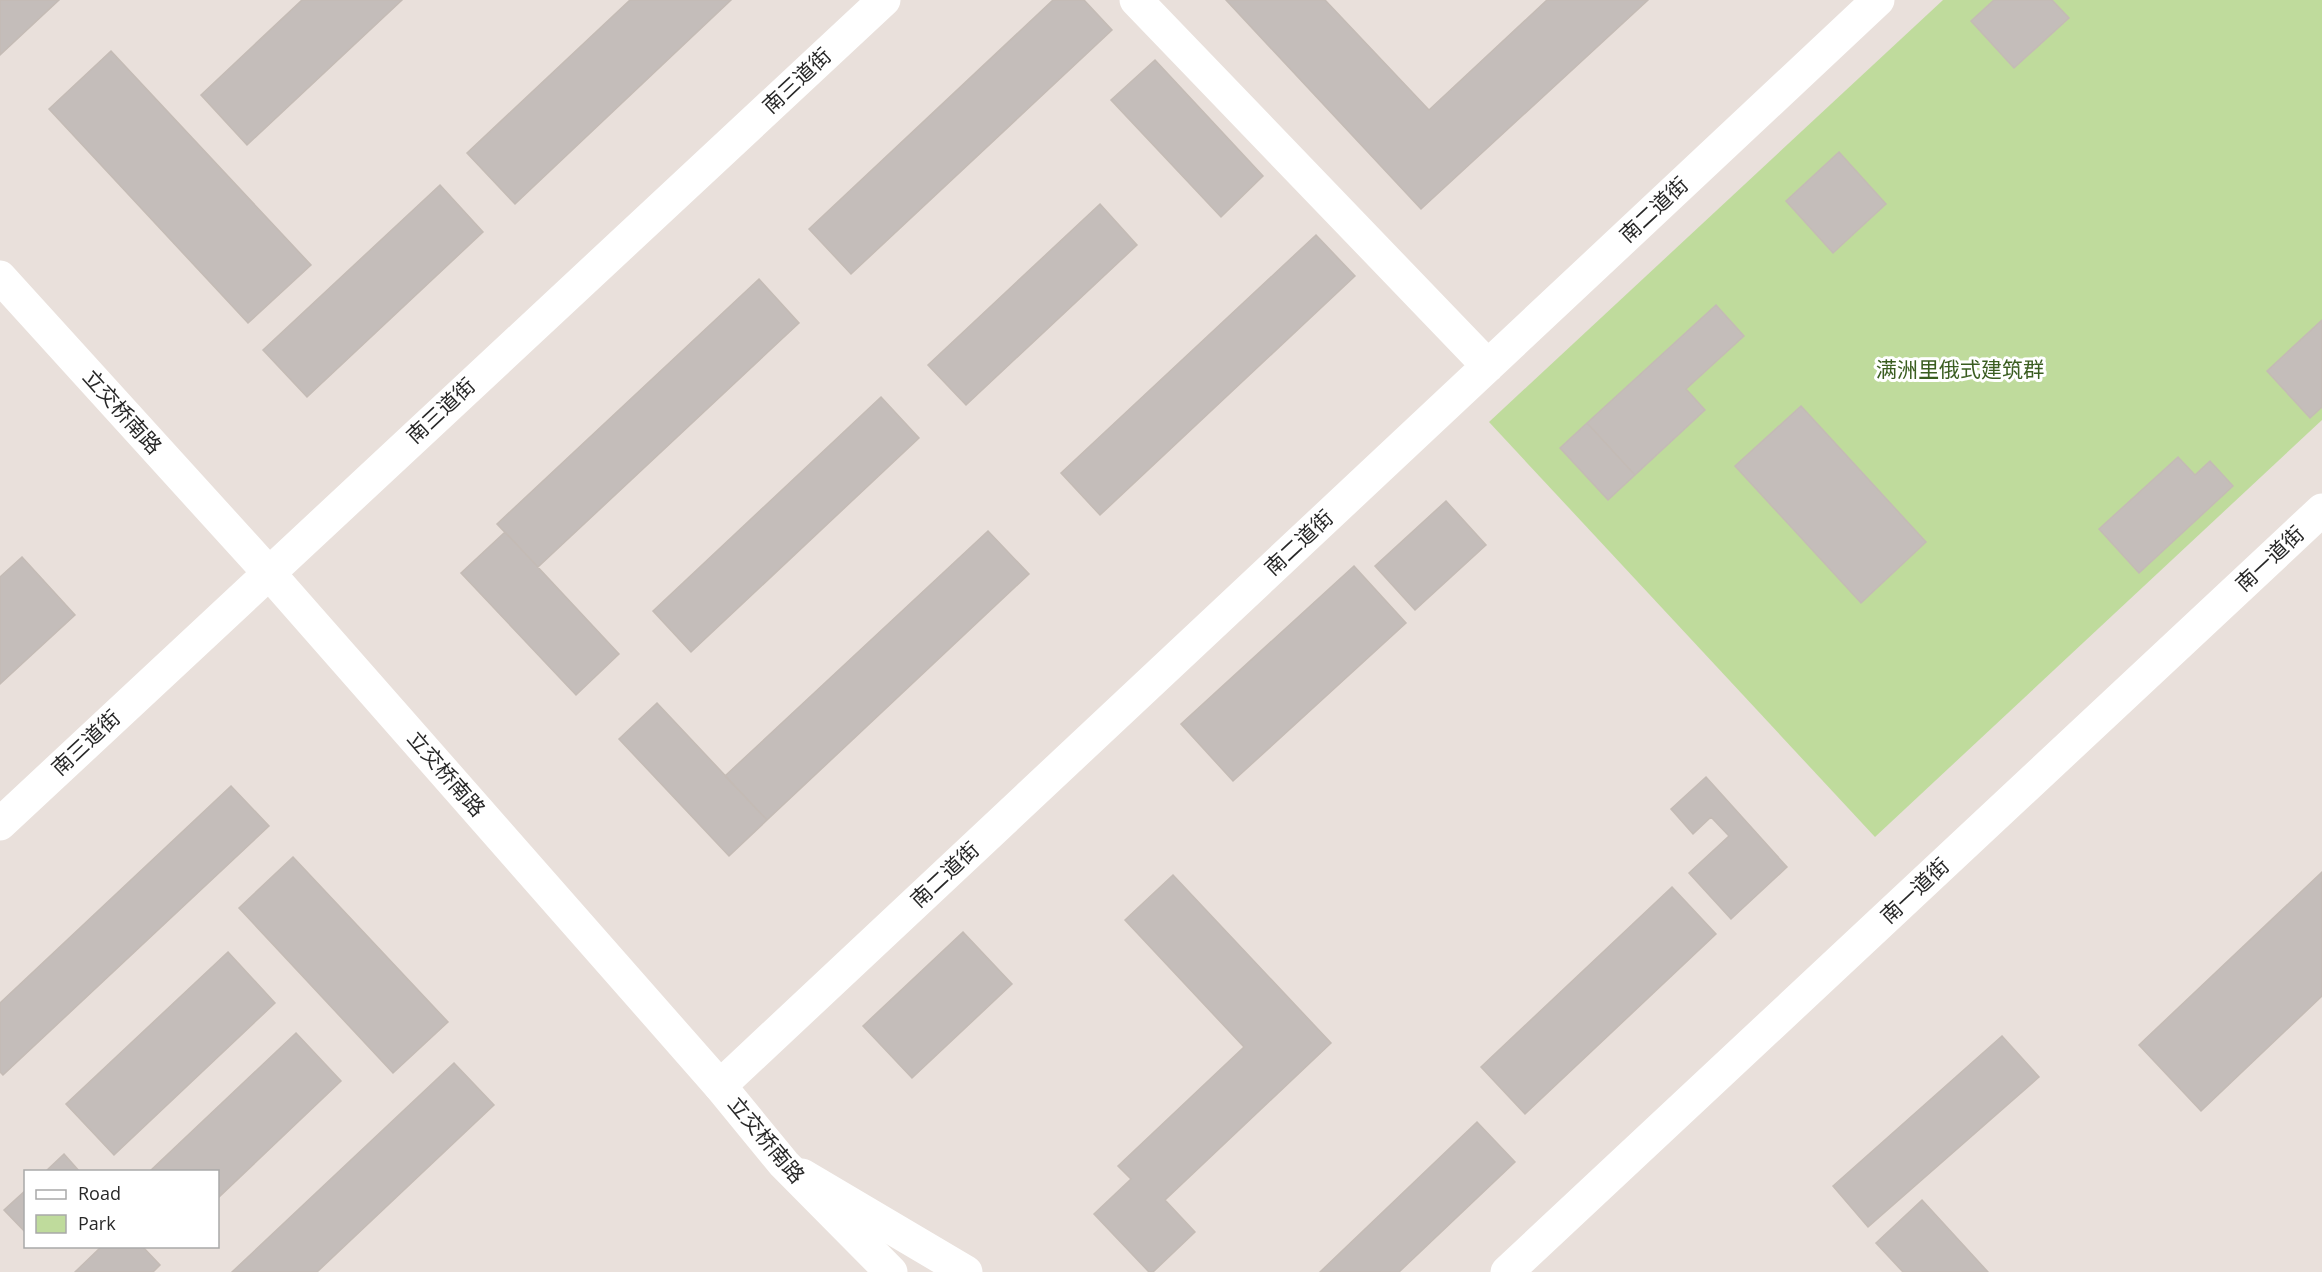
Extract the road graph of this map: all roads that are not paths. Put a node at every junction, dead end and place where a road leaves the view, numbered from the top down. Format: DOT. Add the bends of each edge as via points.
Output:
graph roads {
  1 [pos="884,0"];
  2 [pos="1136,0"];
  3 [pos="1878,0"];
  4 [pos="0,277"];
  5 [pos="1488,366"];
  6 [pos="2322,510"];
  7 [pos="268,572"];
  8 [pos="0,824"];
  9 [pos="720,1086"];
  10 [pos="784,1164"];
  11 [pos="891,1272"];
  12 [pos="966,1272"];
  13 [pos="1507,1272"];
  1 -- 7 [label="street, 南三道街"];
  2 -- 5 [label="street"];
  3 -- 5 [label="street, 南二道街"];
  4 -- 7 [label="street, 立交桥南路"];
  5 -- 9 [label="street, 南二道街"];
  6 -- 13 [label="street, 南一道街"];
  7 -- 8 [label="street, 南三道街"];
  7 -- 9 [label="street, 立交桥南路"];
  9 -- 10 [label="street, 立交桥南路"];
  10 -- 11 [label="street, 立交桥南路"];
  10 -- 12 [label="street"];
}
